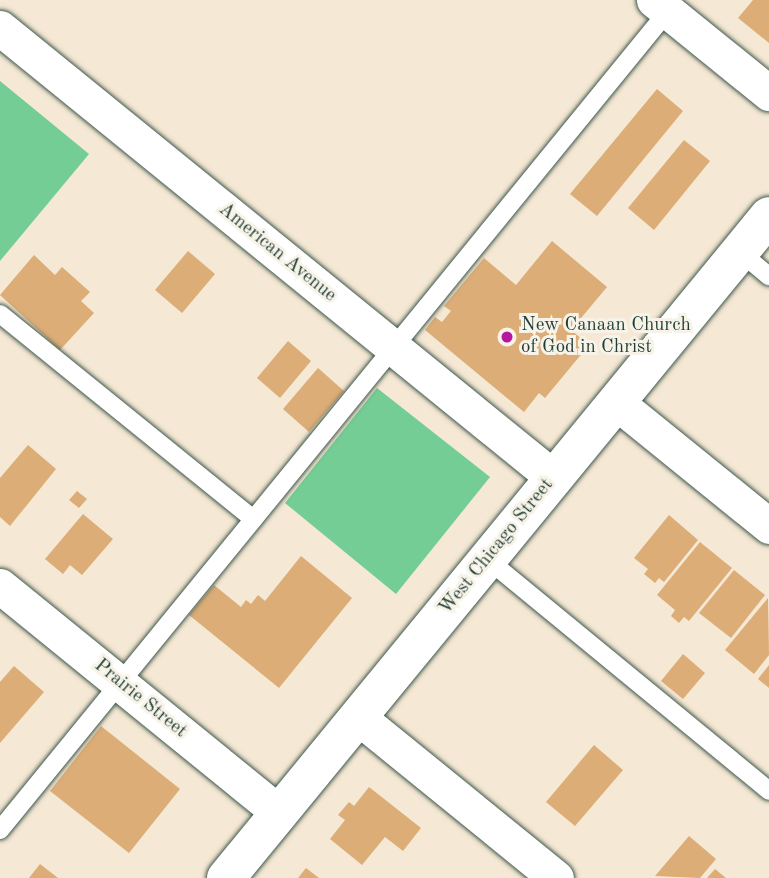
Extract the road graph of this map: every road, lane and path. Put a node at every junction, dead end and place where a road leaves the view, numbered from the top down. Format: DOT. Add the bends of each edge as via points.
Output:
graph roads {
  1 [pos="661,6"];
  2 [pos="0,28"];
  3 [pos="769,93"];
  4 [pos="769,216"];
  5 [pos="740,252"];
  6 [pos="769,276"];
  7 [pos="0,314"];
  8 [pos="393,347"];
  9 [pos="616,402"];
  10 [pos="554,478"];
  11 [pos="253,519"];
  12 [pos="769,526"];
  13 [pos="487,559"];
  14 [pos="0,586"];
  15 [pos="115,679"];
  16 [pos="358,717"];
  17 [pos="769,792"];
  18 [pos="279,813"];
  19 [pos="0,830"];
  20 [pos="226,878"];
  21 [pos="556,878"];
  1 -- 3 [label="street"];
  1 -- 8 [label="lane"];
  2 -- 8 [label="street, American Avenue"];
  4 -- 5 [label="street, West Chicago Street"];
  5 -- 6 [label="lane"];
  5 -- 9 [label="street, West Chicago Street"];
  7 -- 11 [label="lane"];
  8 -- 10 [label="street, American Avenue"];
  8 -- 11 [label="lane"];
  9 -- 10 [label="street, West Chicago Street"];
  9 -- 12 [label="street"];
  10 -- 13 [label="street, West Chicago Street"];
  11 -- 15 [label="lane"];
  13 -- 16 [label="street, West Chicago Street"];
  13 -- 17 [label="lane"];
  14 -- 15 [label="street, Prairie Street"];
  15 -- 18 [label="street, Prairie Street"];
  15 -- 19 [label="lane"];
  16 -- 18 [label="street, West Chicago Street"];
  16 -- 21 [label="street"];
  18 -- 20 [label="street, West Chicago Street"];
}
